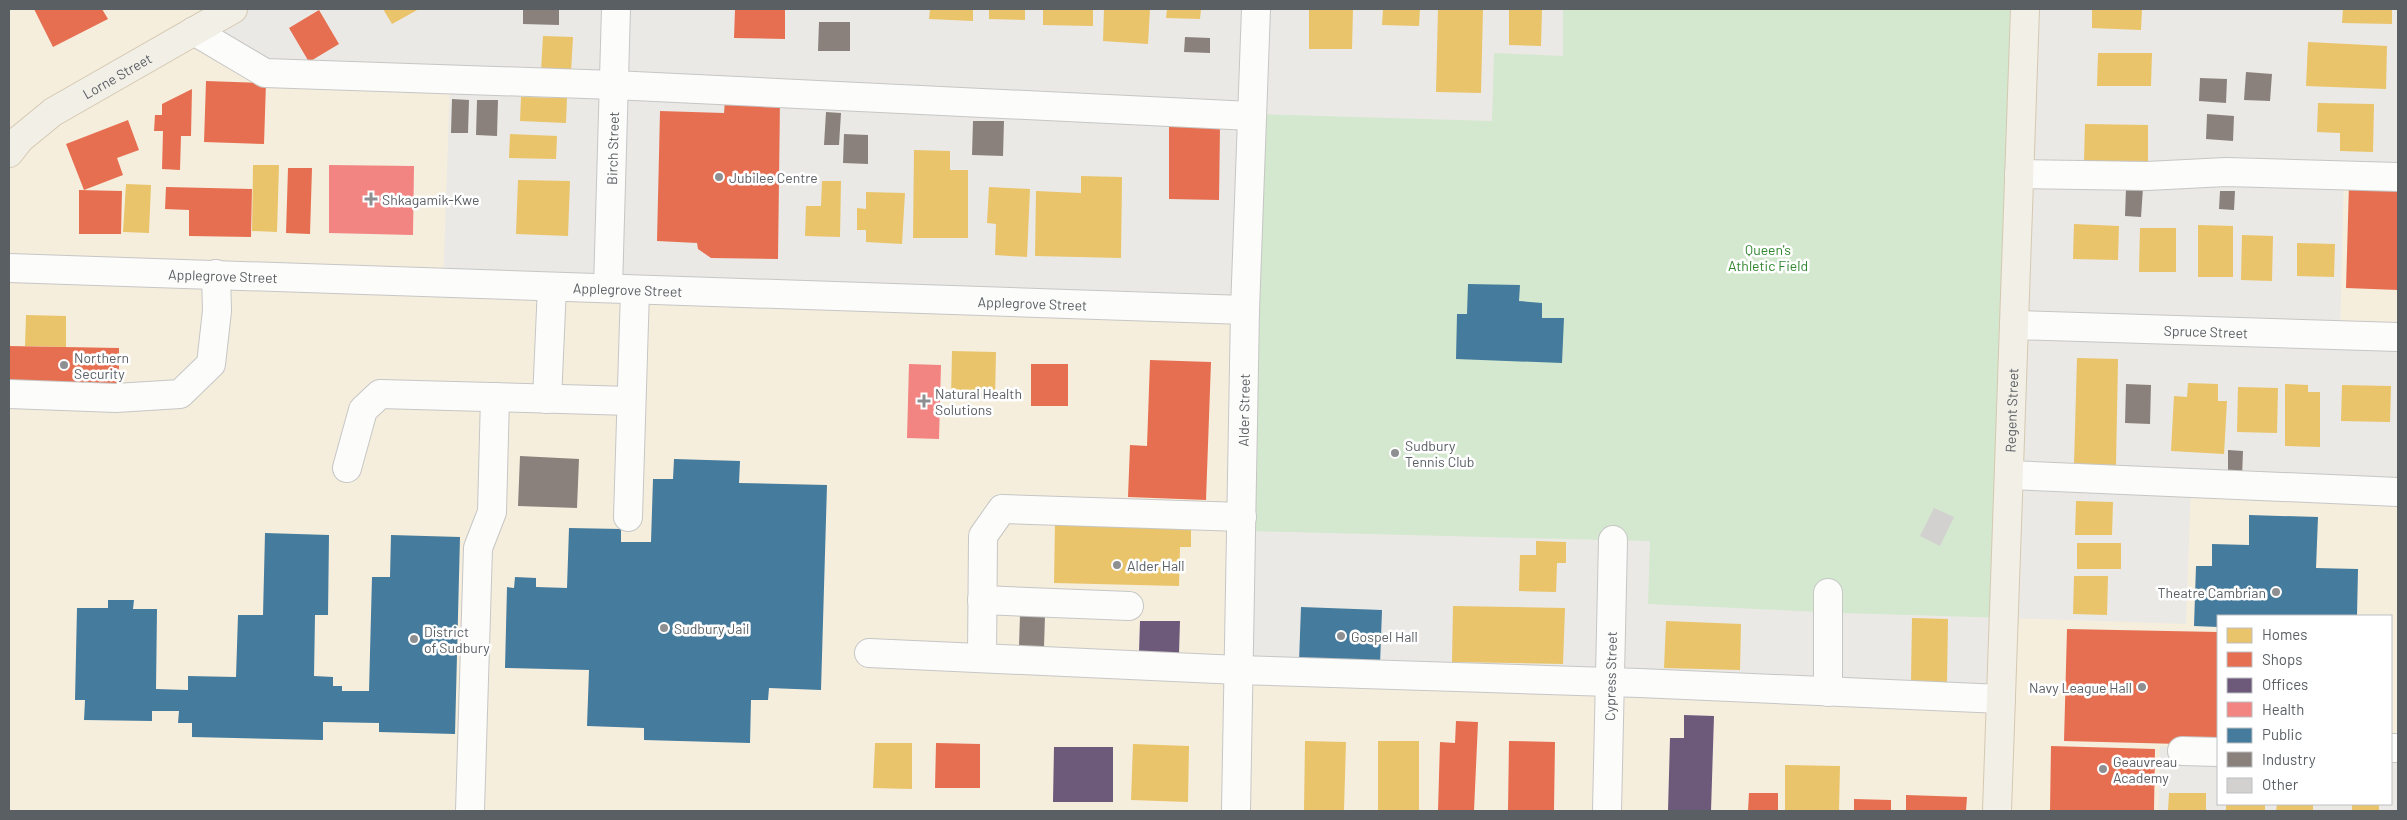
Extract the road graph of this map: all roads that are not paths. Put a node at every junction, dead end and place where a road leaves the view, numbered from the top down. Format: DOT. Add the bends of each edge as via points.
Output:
graph roads {
  1 [pos="233,9"];
  2 [pos="616,9"];
  3 [pos="1256,9"];
  4 [pos="2025,9"];
  5 [pos="194,31"];
  6 [pos="614,86"];
  7 [pos="1252,116"];
  8 [pos="9,153"];
  9 [pos="2019,174"];
  10 [pos="2398,177"];
  11 [pos="9,268"];
  12 [pos="216,274"];
  13 [pos="552,287"];
  14 [pos="608,288"];
  15 [pos="635,290"];
  16 [pos="1245,310"];
  17 [pos="2014,326"];
  18 [pos="2398,337"];
  19 [pos="9,394"];
  20 [pos="495,397"];
  21 [pos="548,399"];
  22 [pos="632,401"];
  23 [pos="347,468"];
  24 [pos="2009,475"];
  25 [pos="2398,492"];
  26 [pos="628,517"];
  27 [pos="1242,517"];
  28 [pos="1613,540"];
  29 [pos="1828,593"];
  30 [pos="982,600"];
  31 [pos="1129,606"];
  32 [pos="869,652"];
  33 [pos="982,658"];
  34 [pos="1238,670"];
  35 [pos="1610,682"];
  36 [pos="1828,692"];
  37 [pos="2001,699"];
  38 [pos="2182,751"];
  39 [pos="2217,752"];
  40 [pos="470,811"];
  41 [pos="1236,811"];
  42 [pos="1607,811"];
  43 [pos="1997,811"];
  1 -- 5 [label="main road, Lorne Street"];
  2 -- 6 [label="street, Birch Street"];
  3 -- 7 [label="street, Alder Street"];
  4 -- 9 [label="main road, Regent Street"];
  5 -- 6 [label="street" via="265,73"];
  5 -- 8 [label="main road, Lorne Street" via="53,112 20,139"];
  6 -- 7 [label="street"];
  6 -- 14 [label="street, Birch Street"];
  7 -- 16 [label="street, Alder Street"];
  9 -- 10 [label="street" via="2147,176 2226,172"];
  9 -- 17 [label="main road, Regent Street"];
  11 -- 12 [label="street, Applegrove Street"];
  12 -- 13 [label="street, Applegrove Street"];
  12 -- 19 [label="street" via="217,311 211,364 180,394 116,398"];
  13 -- 14 [label="street, Applegrove Street"];
  13 -- 21 [label="street"];
  14 -- 15 [label="street, Applegrove Street"];
  15 -- 16 [label="street, Applegrove Street"];
  15 -- 22 [label="street"];
  16 -- 27 [label="street, Alder Street"];
  17 -- 18 [label="street, Spruce Street"];
  17 -- 24 [label="main road, Regent Street"];
  20 -- 21 [label="street"];
  20 -- 23 [label="street" via="380,394 363,410"];
  20 -- 40 [label="street" via="492,512 478,548"];
  21 -- 22 [label="street"];
  22 -- 26 [label="street"];
  24 -- 25 [label="street"];
  24 -- 37 [label="main road, Regent Street"];
  27 -- 30 [label="street" via="1002,508 983,536"];
  27 -- 34 [label="street, Alder Street"];
  28 -- 35 [label="street, Cypress Street"];
  29 -- 36 [label="street"];
  30 -- 31 [label="street"];
  30 -- 33 [label="street"];
  32 -- 33 [label="street"];
  33 -- 34 [label="street"];
  34 -- 35 [label="street"];
  34 -- 41 [label="street, Alder Street"];
  35 -- 36 [label="street"];
  35 -- 42 [label="street, Cypress Street"];
  36 -- 37 [label="street"];
  37 -- 43 [label="main road, Regent Street"];
  38 -- 39 [label="street"];
}
